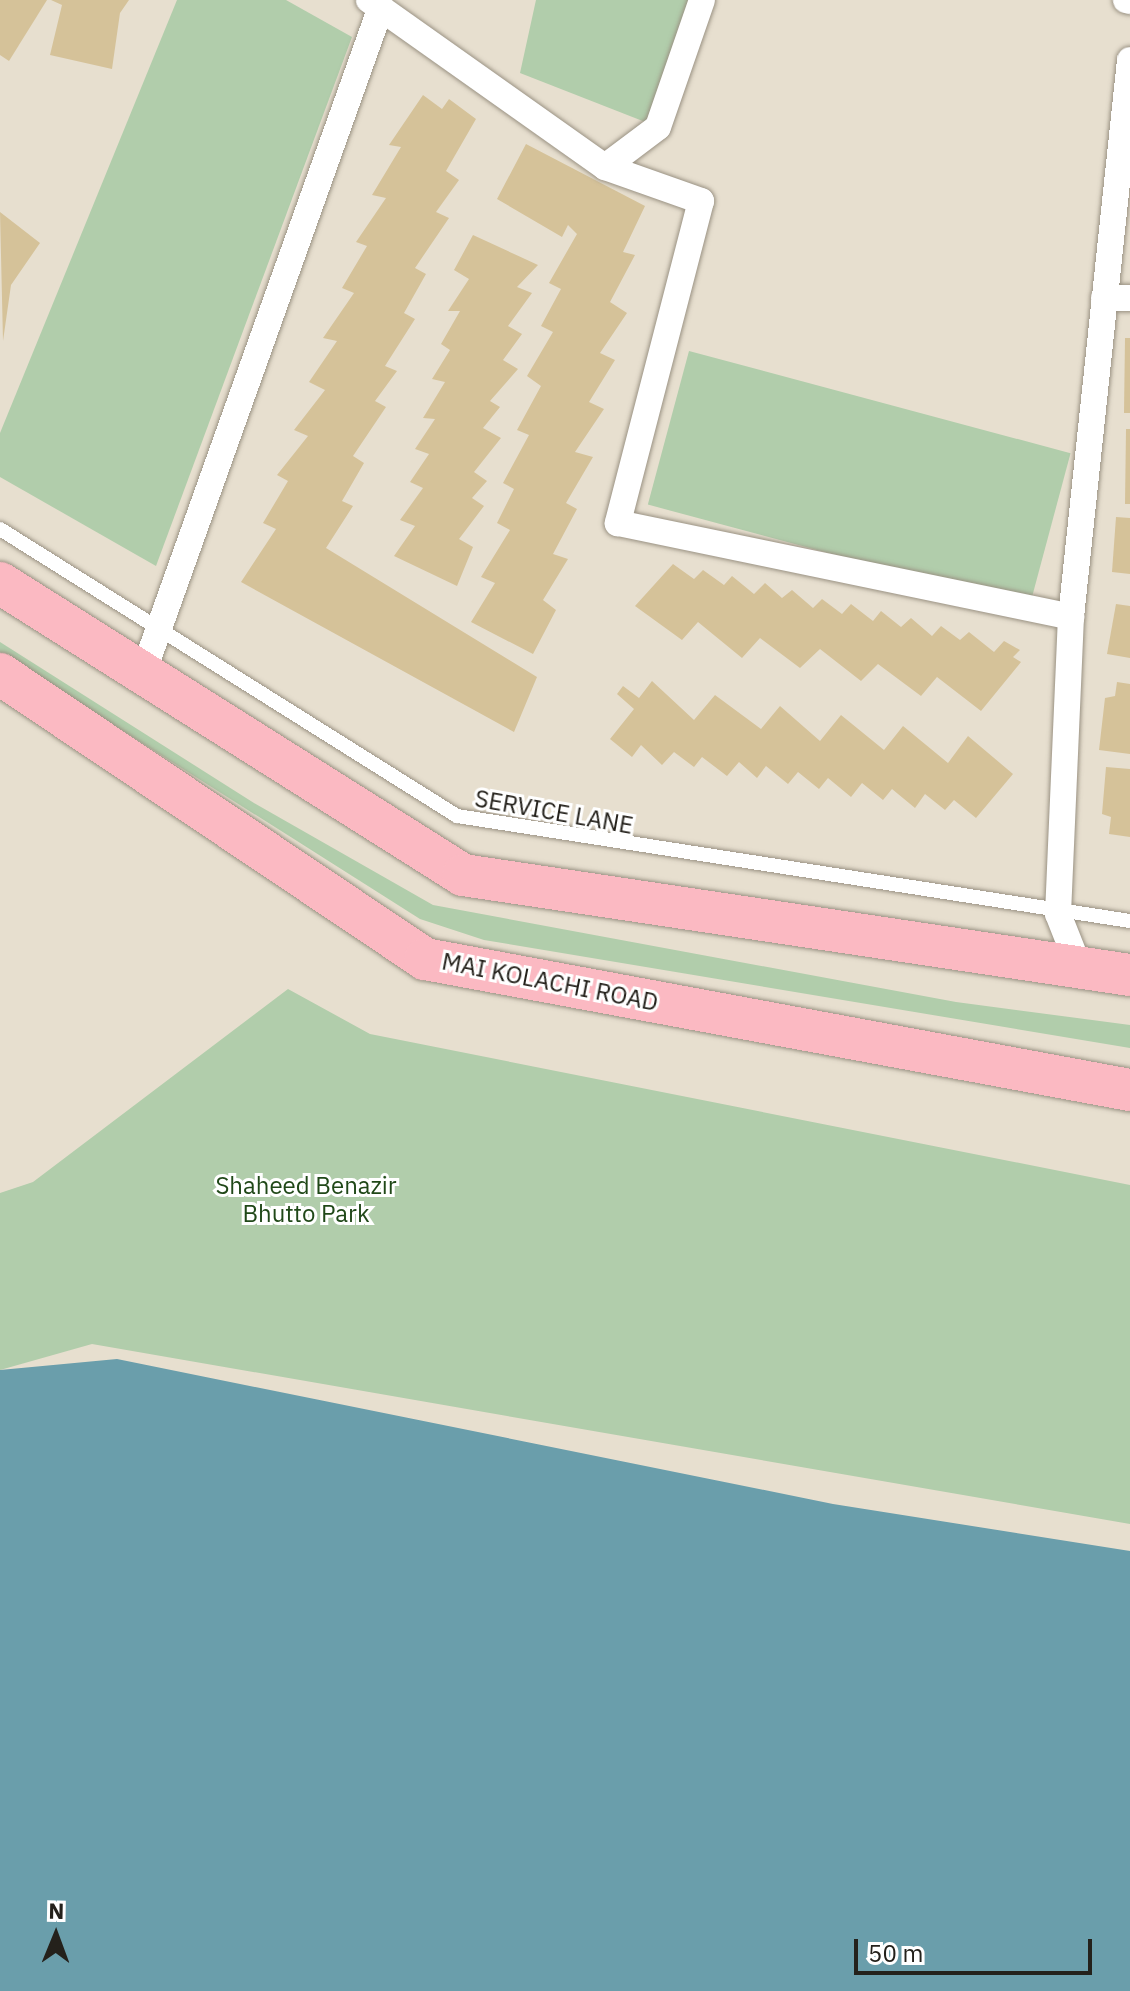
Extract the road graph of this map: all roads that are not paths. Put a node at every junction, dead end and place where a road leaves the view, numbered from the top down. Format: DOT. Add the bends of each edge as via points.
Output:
graph roads {
  1 [pos="702,0"];
  2 [pos="375,4"];
  3 [pos="1130,60"];
  4 [pos="605,167"];
  5 [pos="1117,298"];
  6 [pos="0,529"];
  7 [pos="0,583"];
  8 [pos="1071,617"];
  9 [pos="164,627"];
  10 [pos="143,673"];
  11 [pos="0,674"];
  12 [pos="1058,914"];
  13 [pos="1130,921"];
  14 [pos="1079,967"];
  15 [pos="1130,975"];
  16 [pos="1130,1090"];
  1 -- 4 [label="street" via="658,127"];
  2 -- 4 [label="street"];
  2 -- 9 [label="street"];
  3 -- 5 [label="street"];
  4 -- 8 [label="street" via="701,201 618,523"];
  5 -- 8 [label="street"];
  6 -- 9 [label="lane, SERVICE LANE"];
  7 -- 10 [label="main road"];
  8 -- 12 [label="street"];
  9 -- 10 [label="street"];
  9 -- 12 [label="lane, SERVICE LANE" via="457,816"];
  10 -- 14 [label="main road" via="463,875"];
  11 -- 16 [label="main road, MAI KOLACHI ROAD" via="425,959"];
  12 -- 13 [label="lane, SERVICE LANE"];
  12 -- 14 [label="street"];
  14 -- 15 [label="main road"];
}
